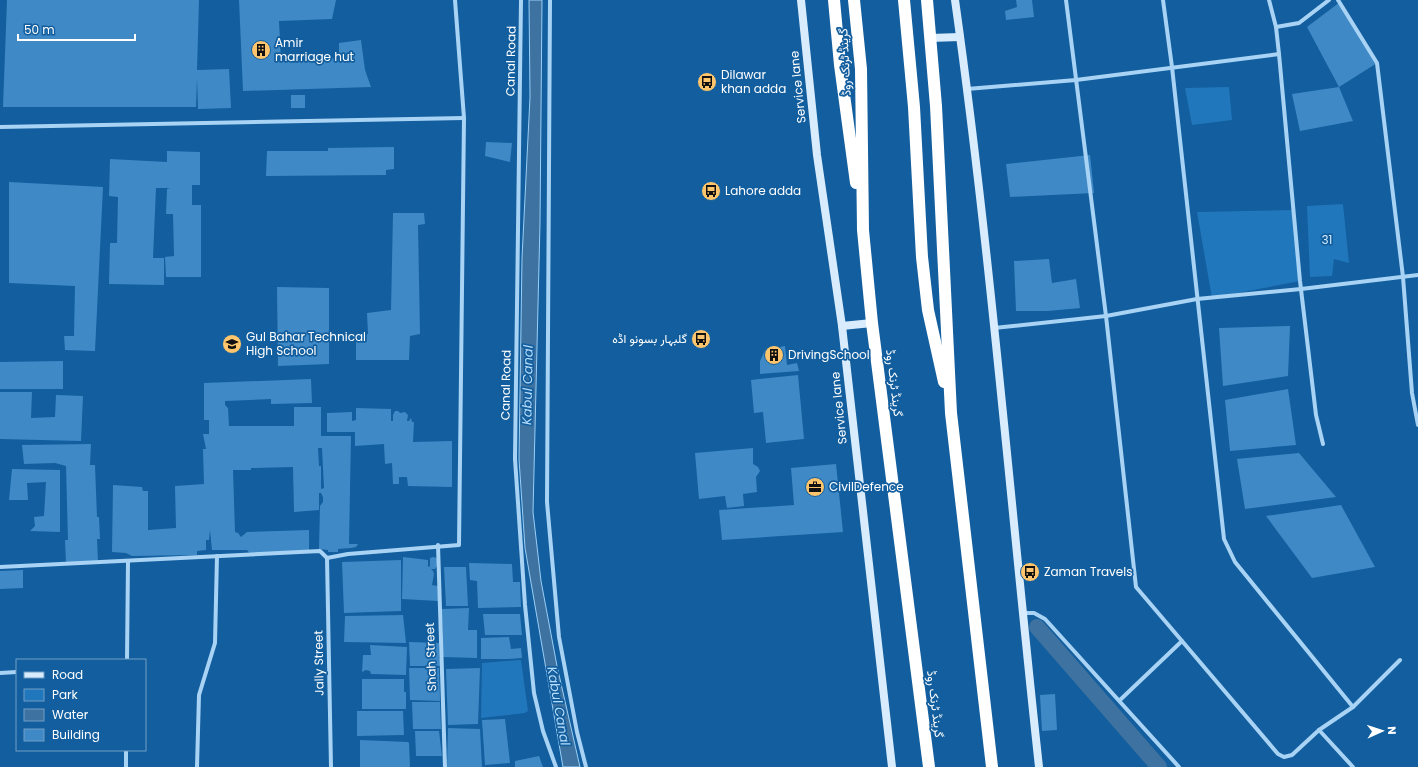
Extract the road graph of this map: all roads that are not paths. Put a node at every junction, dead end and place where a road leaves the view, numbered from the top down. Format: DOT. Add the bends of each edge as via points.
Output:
graph roads {
  1 [pos="455,0"];
  2 [pos="521,0"];
  3 [pos="550,0"];
  4 [pos="801,0"];
  5 [pos="834,0"];
  6 [pos="854,0"];
  7 [pos="904,0"];
  8 [pos="927,0"];
  9 [pos="955,0"];
  10 [pos="1066,0"];
  11 [pos="1163,0"];
  12 [pos="1269,0"];
  13 [pos="1329,0"];
  14 [pos="1338,0"];
  15 [pos="1276,28"];
  16 [pos="960,37"];
  17 [pos="930,38"];
  18 [pos="1279,54"];
  19 [pos="1172,67"];
  20 [pos="1076,80"];
  21 [pos="967,90"];
  22 [pos="464,118"];
  23 [pos="0,127"];
  24 [pos="863,230"];
  25 [pos="1418,275"];
  26 [pos="1403,277"];
  27 [pos="1301,290"];
  28 [pos="1197,299"];
  29 [pos="1106,316"];
  30 [pos="872,323"];
  31 [pos="842,326"];
  32 [pos="994,328"];
  33 [pos="951,413"];
  34 [pos="1418,425"];
  35 [pos="1323,444"];
  36 [pos="438,545"];
  37 [pos="217,556"];
  38 [pos="327,558"];
  39 [pos="128,561"];
  40 [pos="0,567"];
  41 [pos="1022,613"];
  42 [pos="1182,641"];
  43 [pos="127,659"];
  44 [pos="1400,660"];
  45 [pos="16,672"];
  46 [pos="0,673"];
  47 [pos="1120,700"];
  48 [pos="1353,707"];
  49 [pos="1319,730"];
  50 [pos="126,751"];
  51 [pos="126,767"];
  52 [pos="197,767"];
  53 [pos="331,767"];
  54 [pos="445,767"];
  55 [pos="556,767"];
  56 [pos="586,767"];
  57 [pos="892,767"];
  58 [pos="929,767"];
  59 [pos="992,767"];
  60 [pos="1039,767"];
  61 [pos="1179,767"];
  62 [pos="1354,767"];
  1 -- 22 [label="street"];
  2 -- 55 [label="street, Canal Road" via="515,459 534,693 543,731"];
  3 -- 56 [label="street" via="547,502 559,637"];
  4 -- 31 [label="street, Service lane" via="818,155"];
  5 -- 24 [label="highway" via="840,65"];
  6 -- 24 [label="highway, گرینڈ ٹرنک روڈ" via="861,69"];
  7 -- 33 [label="highway" via="928,310"];
  8 -- 17 [label="highway"];
  9 -- 16 [label="street"];
  10 -- 20 [label="street"];
  11 -- 19 [label="street"];
  12 -- 15 [label="street"];
  13 -- 15 [label="street" via="1299,23"];
  14 -- 26 [label="street" via="1378,63"];
  15 -- 18 [label="street"];
  16 -- 17 [label="street"];
  16 -- 21 [label="street"];
  17 -- 33 [label="highway" via="936,106"];
  18 -- 19 [label="street"];
  18 -- 27 [label="street"];
  19 -- 20 [label="street"];
  19 -- 28 [label="street"];
  20 -- 21 [label="street"];
  20 -- 29 [label="street"];
  21 -- 32 [label="street"];
  22 -- 23 [label="street"];
  22 -- 36 [label="street" via="459,545"];
  24 -- 30 [label="highway, گرینڈ ٹرنک روڈ"];
  25 -- 26 [label="street"];
  26 -- 27 [label="street"];
  26 -- 34 [label="street" via="1412,393"];
  27 -- 28 [label="street"];
  27 -- 35 [label="street" via="1316,415"];
  28 -- 29 [label="street"];
  28 -- 48 [label="street" via="1224,538 1235,562"];
  29 -- 32 [label="street"];
  29 -- 42 [label="street" via="1136,587"];
  30 -- 31 [label="street"];
  30 -- 58 [label="highway, گرینڈ ٹرنک روڈ"];
  31 -- 57 [label="street, Service lane"];
  32 -- 41 [label="street"];
  33 -- 59 [label="highway"];
  36 -- 38 [label="street"];
  36 -- 54 [label="street, Shah Street"];
  37 -- 38 [label="street" via="320,551"];
  37 -- 39 [label="street"];
  37 -- 52 [label="street" via="215,643 199,695"];
  38 -- 53 [label="street, Jally Street"];
  39 -- 40 [label="street"];
  39 -- 43 [label="street"];
  41 -- 47 [label="street" via="1034,613 1045,619"];
  41 -- 60 [label="street"];
  42 -- 47 [label="street"];
  42 -- 49 [label="street" via="1278,754 1284,757 1292,755"];
  44 -- 48 [label="street"];
  45 -- 46 [label="street"];
  47 -- 61 [label="street"];
  48 -- 49 [label="street"];
  49 -- 62 [label="street"];
  50 -- 51 [label="street"];
}
